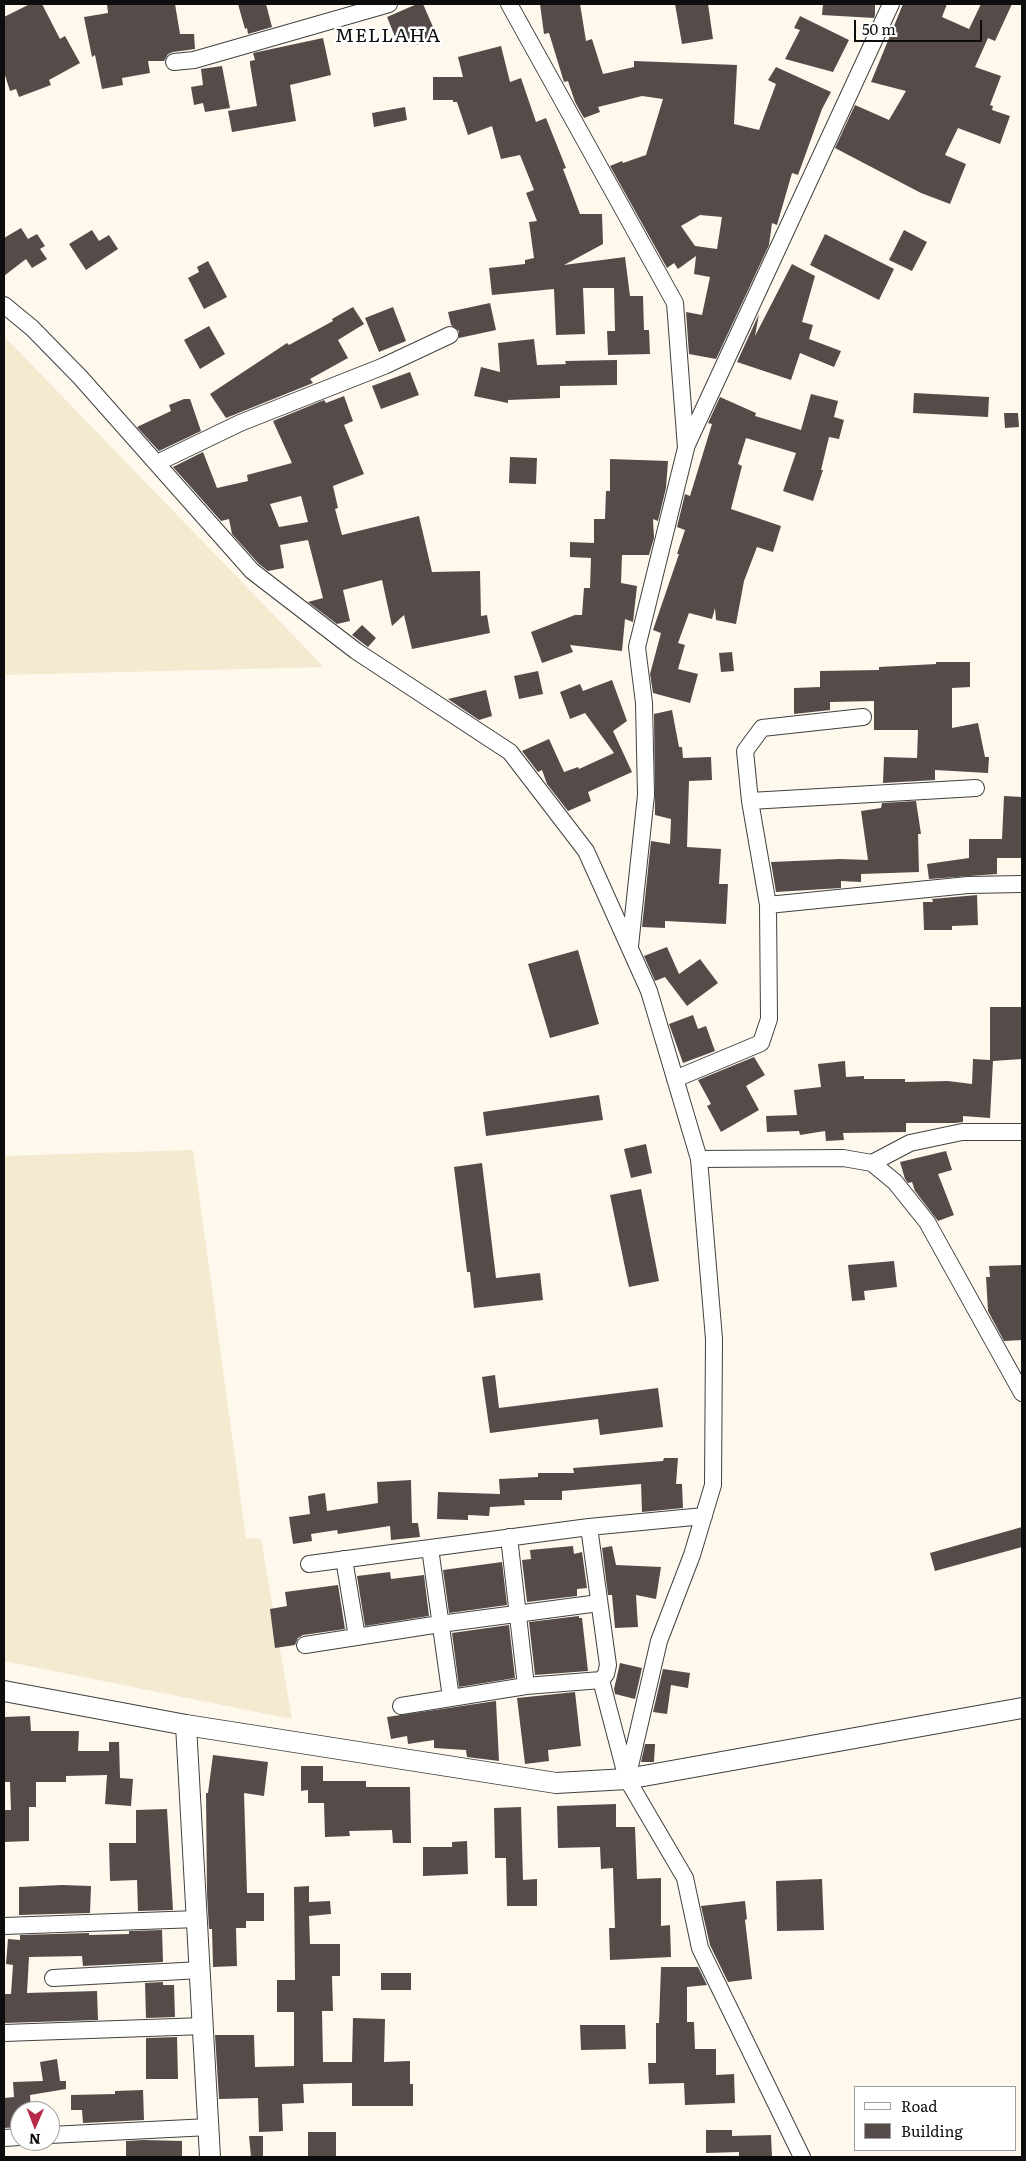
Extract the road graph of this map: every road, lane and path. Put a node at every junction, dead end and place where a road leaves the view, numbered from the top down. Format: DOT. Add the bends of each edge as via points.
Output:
graph roads {
  1 [pos="389,4"];
  2 [pos="509,4"];
  3 [pos="891,4"];
  4 [pos="174,62"];
  5 [pos="4,305"];
  6 [pos="450,335"];
  7 [pos="686,448"];
  8 [pos="157,463"];
  9 [pos="863,717"];
  10 [pos="976,788"];
  11 [pos="750,801"];
  12 [pos="1022,884"];
  13 [pos="768,905"];
  14 [pos="630,948"];
  15 [pos="675,1079"];
  16 [pos="1022,1132"];
  17 [pos="699,1159"];
  18 [pos="872,1163"];
  19 [pos="1022,1393"];
  20 [pos="704,1516"];
  21 [pos="589,1527"];
  22 [pos="508,1538"];
  23 [pos="430,1548"];
  24 [pos="344,1559"];
  25 [pos="309,1564"];
  26 [pos="599,1603"];
  27 [pos="517,1613"];
  28 [pos="440,1624"];
  29 [pos="357,1637"];
  30 [pos="305,1644"];
  31 [pos="601,1680"];
  32 [pos="526,1686"];
  33 [pos="4,1691"];
  34 [pos="451,1698"];
  35 [pos="401,1706"];
  36 [pos="1022,1708"];
  37 [pos="186,1725"];
  38 [pos="627,1780"];
  39 [pos="198,1919"];
  40 [pos="4,1926"];
  41 [pos="201,1970"];
  42 [pos="53,1978"];
  43 [pos="204,2026"];
  44 [pos="4,2033"];
  45 [pos="209,2127"];
  46 [pos="60,2134"];
  47 [pos="210,2157"];
  48 [pos="802,2157"];
  1 -- 4 [label="street" via="194,60"];
  2 -- 7 [label="street" via="675,303"];
  3 -- 7 [label="street"];
  5 -- 8 [label="street" via="32,328 80,377"];
  6 -- 8 [label="street" via="384,366 240,423"];
  7 -- 14 [label="street" via="637,647 644,703 646,795"];
  8 -- 14 [label="street" via="252,571 356,651 510,752 586,851"];
  9 -- 11 [label="street" via="762,728 745,751"];
  10 -- 11 [label="street"];
  11 -- 13 [label="street"];
  12 -- 13 [label="street" via="968,885"];
  13 -- 15 [label="street" via="768,1019 760,1043"];
  14 -- 15 [label="street" via="649,991"];
  15 -- 17 [label="street"];
  16 -- 18 [label="street" via="962,1132 910,1143"];
  17 -- 18 [label="street" via="842,1158"];
  17 -- 20 [label="street" via="714,1338 713,1485"];
  18 -- 19 [label="street" via="895,1182 927,1222"];
  20 -- 21 [label="street"];
  20 -- 38 [label="street" via="659,1641"];
  21 -- 22 [label="street"];
  21 -- 26 [label="street"];
  22 -- 23 [label="street"];
  22 -- 27 [label="street"];
  23 -- 24 [label="street"];
  23 -- 28 [label="street"];
  24 -- 25 [label="street"];
  24 -- 29 [label="street"];
  26 -- 27 [label="street"];
  26 -- 31 [label="street" via="608,1665"];
  27 -- 28 [label="street"];
  27 -- 32 [label="street"];
  28 -- 29 [label="street"];
  28 -- 34 [label="street"];
  29 -- 30 [label="street"];
  31 -- 32 [label="street"];
  31 -- 38 [label="street"];
  32 -- 34 [label="street"];
  33 -- 37 [label="street"];
  34 -- 35 [label="street"];
  36 -- 38 [label="street"];
  37 -- 38 [label="street" via="556,1783"];
  37 -- 39 [label="street"];
  38 -- 48 [label="street" via="685,1878 700,1948"];
  39 -- 40 [label="street"];
  39 -- 41 [label="street"];
  41 -- 42 [label="street"];
  41 -- 43 [label="street"];
  43 -- 44 [label="street"];
  43 -- 45 [label="street"];
  45 -- 46 [label="street"];
  45 -- 47 [label="street"];
}
